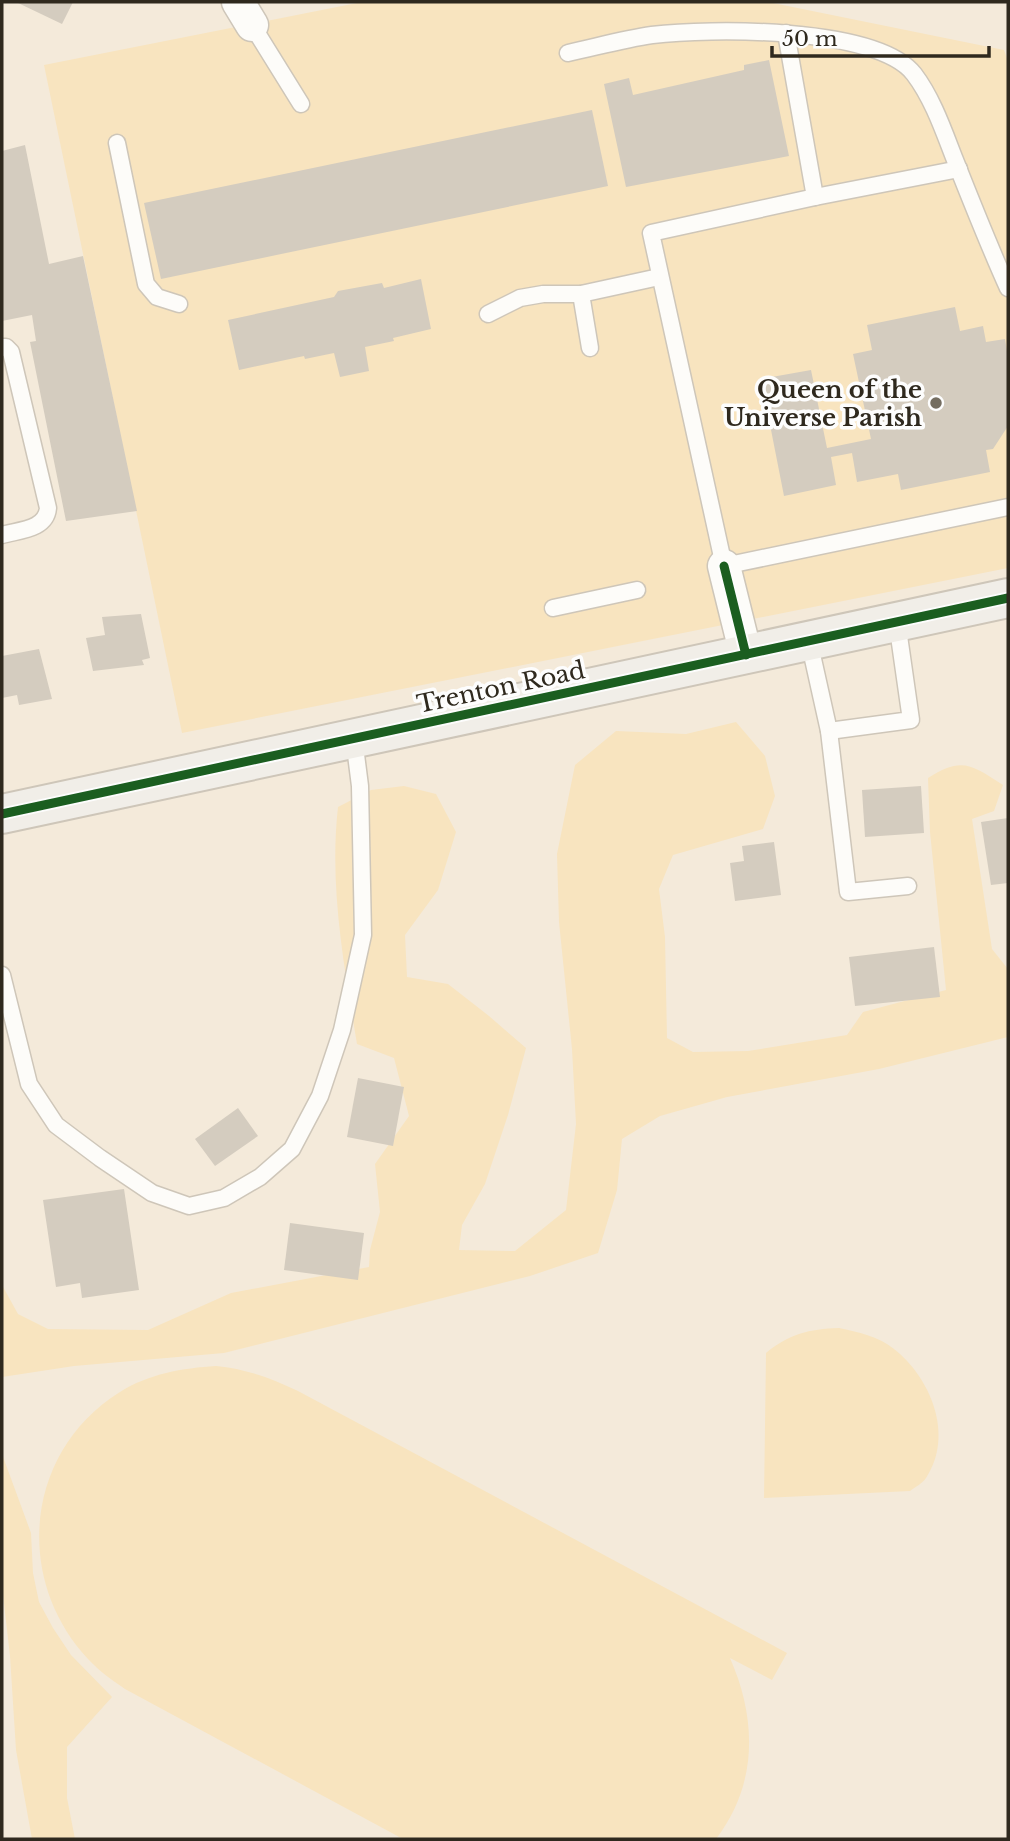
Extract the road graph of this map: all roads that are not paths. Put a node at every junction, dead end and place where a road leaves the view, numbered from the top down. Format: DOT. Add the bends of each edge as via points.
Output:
graph roads {
  1 [pos="245,13"];
  2 [pos="786,33"];
  3 [pos="568,53"];
  4 [pos="302,104"];
  5 [pos="117,143"];
  6 [pos="959,169"];
  7 [pos="815,197"];
  8 [pos="659,277"];
  9 [pos="1008,288"];
  10 [pos="581,294"];
  11 [pos="179,304"];
  12 [pos="488,314"];
  13 [pos="2,347"];
  14 [pos="590,348"];
  15 [pos="1008,507"];
  16 [pos="2,535"];
  17 [pos="724,566"];
  18 [pos="637,590"];
  19 [pos="1008,598"];
  20 [pos="553,608"];
  21 [pos="897,622"];
  22 [pos="809,641"];
  23 [pos="746,654"];
  24 [pos="829,731"];
  25 [pos="354,739"];
  26 [pos="2,814"];
  27 [pos="908,886"];
  28 [pos="2,975"];
  1 -- 4 [label="lane"];
  2 -- 3 [label="lane" via="649,35"];
  2 -- 6 [label="lane" via="887,54 913,73"];
  2 -- 7 [label="lane"];
  5 -- 11 [label="lane" via="146,284 157,297"];
  6 -- 7 [label="lane"];
  6 -- 9 [label="lane"];
  7 -- 8 [label="lane" via="651,233"];
  8 -- 10 [label="lane"];
  8 -- 17 [label="lane"];
  10 -- 12 [label="lane" via="520,298"];
  10 -- 14 [label="lane"];
  13 -- 16 [label="lane" via="10,352 48,508 41,524"];
  15 -- 17 [label="lane"];
  17 -- 23 [label="street"];
  18 -- 20 [label="lane"];
  19 -- 21 [label="main road, Trenton Road"];
  21 -- 22 [label="main road, Trenton Road"];
  21 -- 24 [label="lane" via="911,720"];
  22 -- 23 [label="main road, Trenton Road"];
  22 -- 24 [label="lane"];
  23 -- 25 [label="main road, Trenton Road"];
  24 -- 27 [label="lane" via="848,892"];
  25 -- 26 [label="main road, Trenton Road"];
  25 -- 28 [label="lane" via="360,786 363,935 342,1030 320,1096 292,1149 260,1177 224,1198 188,1206 152,1193 56,1125 29,1084"];
}
